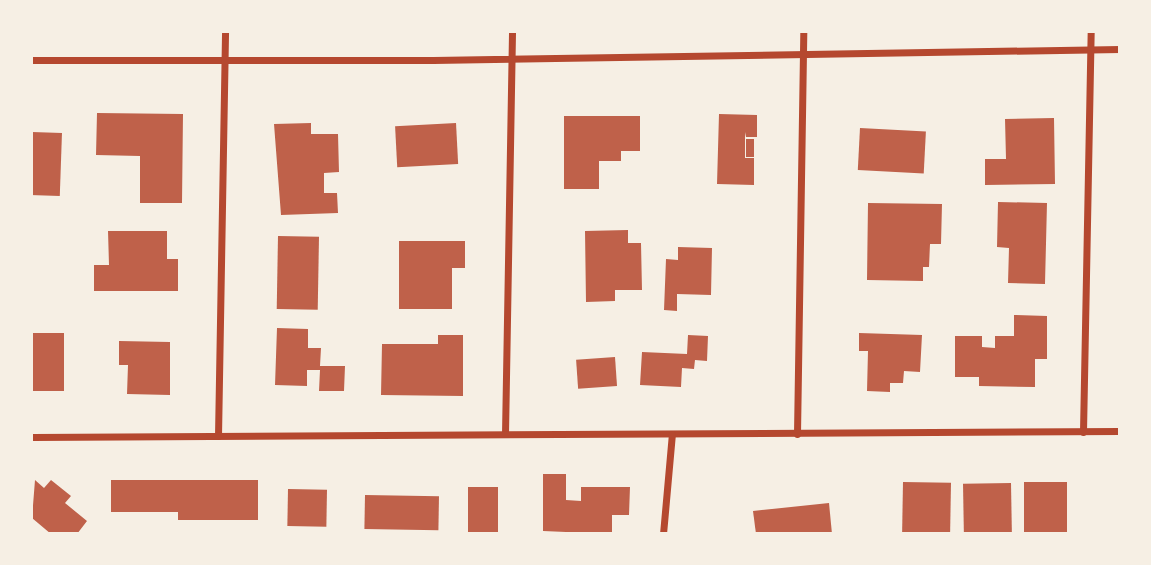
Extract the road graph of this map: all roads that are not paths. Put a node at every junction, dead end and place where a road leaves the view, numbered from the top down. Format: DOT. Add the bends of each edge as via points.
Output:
graph roads {
  1 [pos="225,32"];
  2 [pos="512,32"];
  3 [pos="803,32"];
  4 [pos="1091,32"];
  5 [pos="1119,49"];
  6 [pos="1089,50"];
  7 [pos="802,54"];
  8 [pos="224,58"];
  9 [pos="512,58"];
  10 [pos="32,60"];
  11 [pos="1119,431"];
  12 [pos="1083,432"];
  13 [pos="505,434"];
  14 [pos="672,434"];
  15 [pos="797,434"];
  16 [pos="218,436"];
  17 [pos="32,438"];
  18 [pos="663,534"];
  1 -- 8 [label="street"];
  2 -- 9 [label="street"];
  3 -- 7 [label="street"];
  4 -- 6 [label="street"];
  5 -- 6 [label="street"];
  6 -- 7 [label="street"];
  6 -- 12 [label="street"];
  7 -- 9 [label="street"];
  7 -- 15 [label="street"];
  8 -- 9 [label="street"];
  8 -- 10 [label="street"];
  8 -- 16 [label="street"];
  9 -- 13 [label="street"];
  11 -- 12 [label="street"];
  12 -- 15 [label="street"];
  13 -- 14 [label="street"];
  13 -- 16 [label="street"];
  14 -- 15 [label="street"];
  14 -- 18 [label="street"];
  16 -- 17 [label="street"];
}
